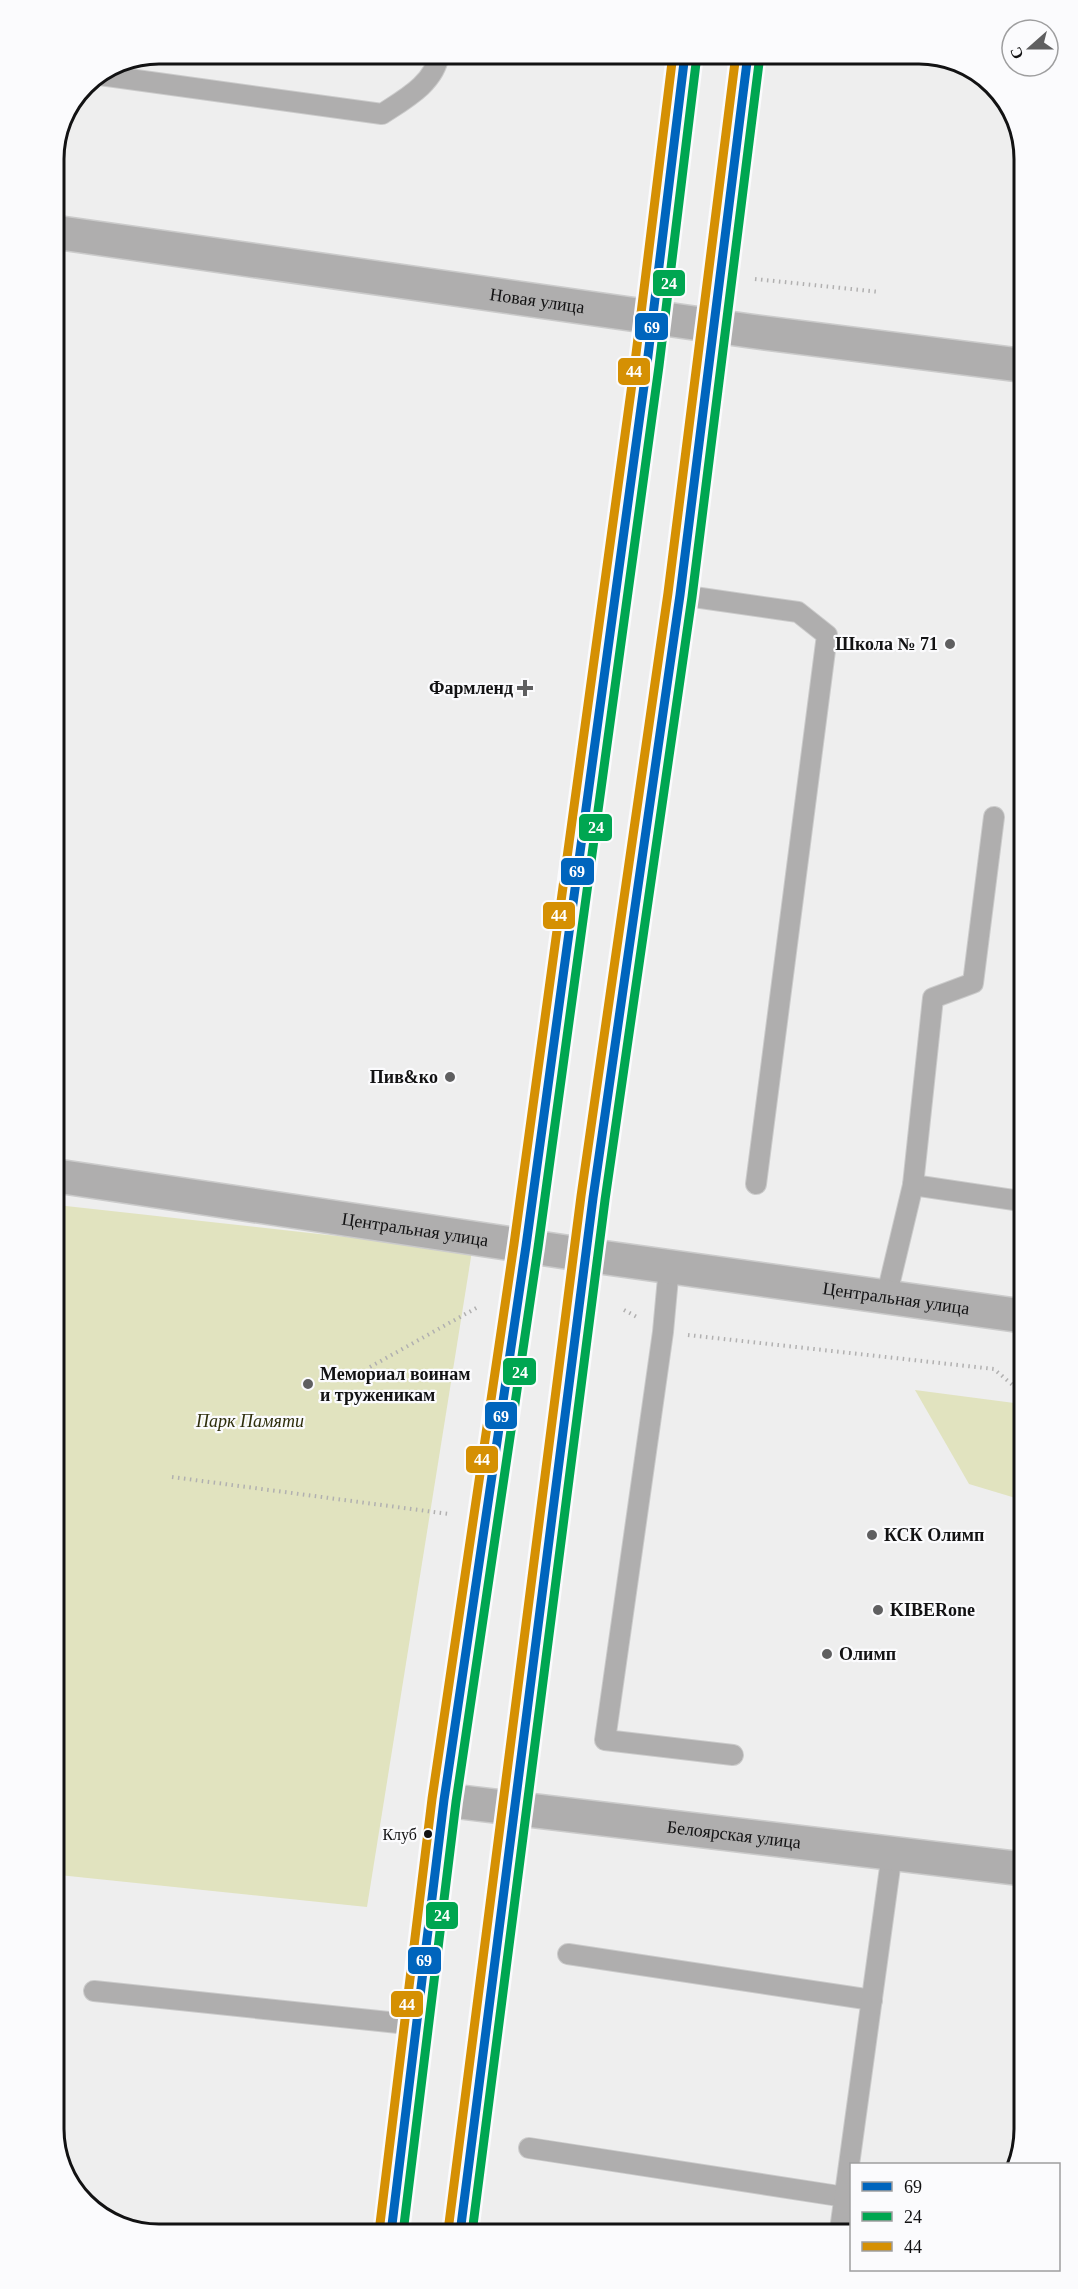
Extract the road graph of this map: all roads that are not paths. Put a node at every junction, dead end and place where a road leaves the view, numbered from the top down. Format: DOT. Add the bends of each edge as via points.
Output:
graph roads {
  1 [pos="437,64"];
  2 [pos="684,65"];
  3 [pos="747,65"];
  4 [pos="113,77"];
  5 [pos="65,234"];
  6 [pos="652,318"];
  7 [pos="715,326"];
  8 [pos="1014,364"];
  9 [pos="680,595"];
  10 [pos="994,817"];
  11 [pos="64,1177"];
  12 [pos="756,1184"];
  13 [pos="913,1185"];
  14 [pos="1014,1201"];
  15 [pos="526,1246"];
  16 [pos="586,1256"];
  17 [pos="669,1267"];
  18 [pos="886,1298"];
  19 [pos="1014,1315"];
  20 [pos="733,1755"];
  21 [pos="444,1800"];
  22 [pos="516,1809"];
  23 [pos="892,1853"];
  24 [pos="1014,1868"];
  25 [pos="568,1954"];
  26 [pos="94,1991"];
  27 [pos="872,2000"];
  28 [pos="417,2025"];
  29 [pos="529,2148"];
  30 [pos="845,2197"];
  31 [pos="392,2224"];
  32 [pos="461,2224"];
  33 [pos="841,2224"];
  1 -- 4 [label="lane" via="416,92 382,114"];
  2 -- 6 [label="street"];
  3 -- 7 [label="street"];
  5 -- 6 [label="street, Новая улица"];
  6 -- 7 [label="street, Новая улица"];
  6 -- 15 [label="street"];
  7 -- 8 [label="street, Новая улица"];
  7 -- 9 [label="street"];
  9 -- 12 [label="lane" via="798,612 827,635"];
  9 -- 16 [label="street"];
  10 -- 13 [label="lane" via="973,983 933,998"];
  11 -- 15 [label="street, Центральная улица"];
  13 -- 14 [label="lane"];
  13 -- 18 [label="lane"];
  15 -- 16 [label="street, Центральная улица"];
  15 -- 21 [label="street"];
  16 -- 17 [label="street, Центральная улица"];
  16 -- 22 [label="street"];
  17 -- 18 [label="street, Центральная улица"];
  17 -- 20 [label="lane" via="606,1740"];
  18 -- 19 [label="street, Центральная улица"];
  21 -- 22 [label="street, Белоярская улица"];
  21 -- 28 [label="street"];
  22 -- 23 [label="street, Белоярская улица"];
  22 -- 32 [label="street"];
  23 -- 24 [label="street, Белоярская улица"];
  23 -- 27 [label="lane"];
  25 -- 27 [label="lane"];
  26 -- 28 [label="lane"];
  27 -- 30 [label="lane"];
  28 -- 31 [label="street"];
  29 -- 30 [label="lane"];
  30 -- 33 [label="lane"];
}
